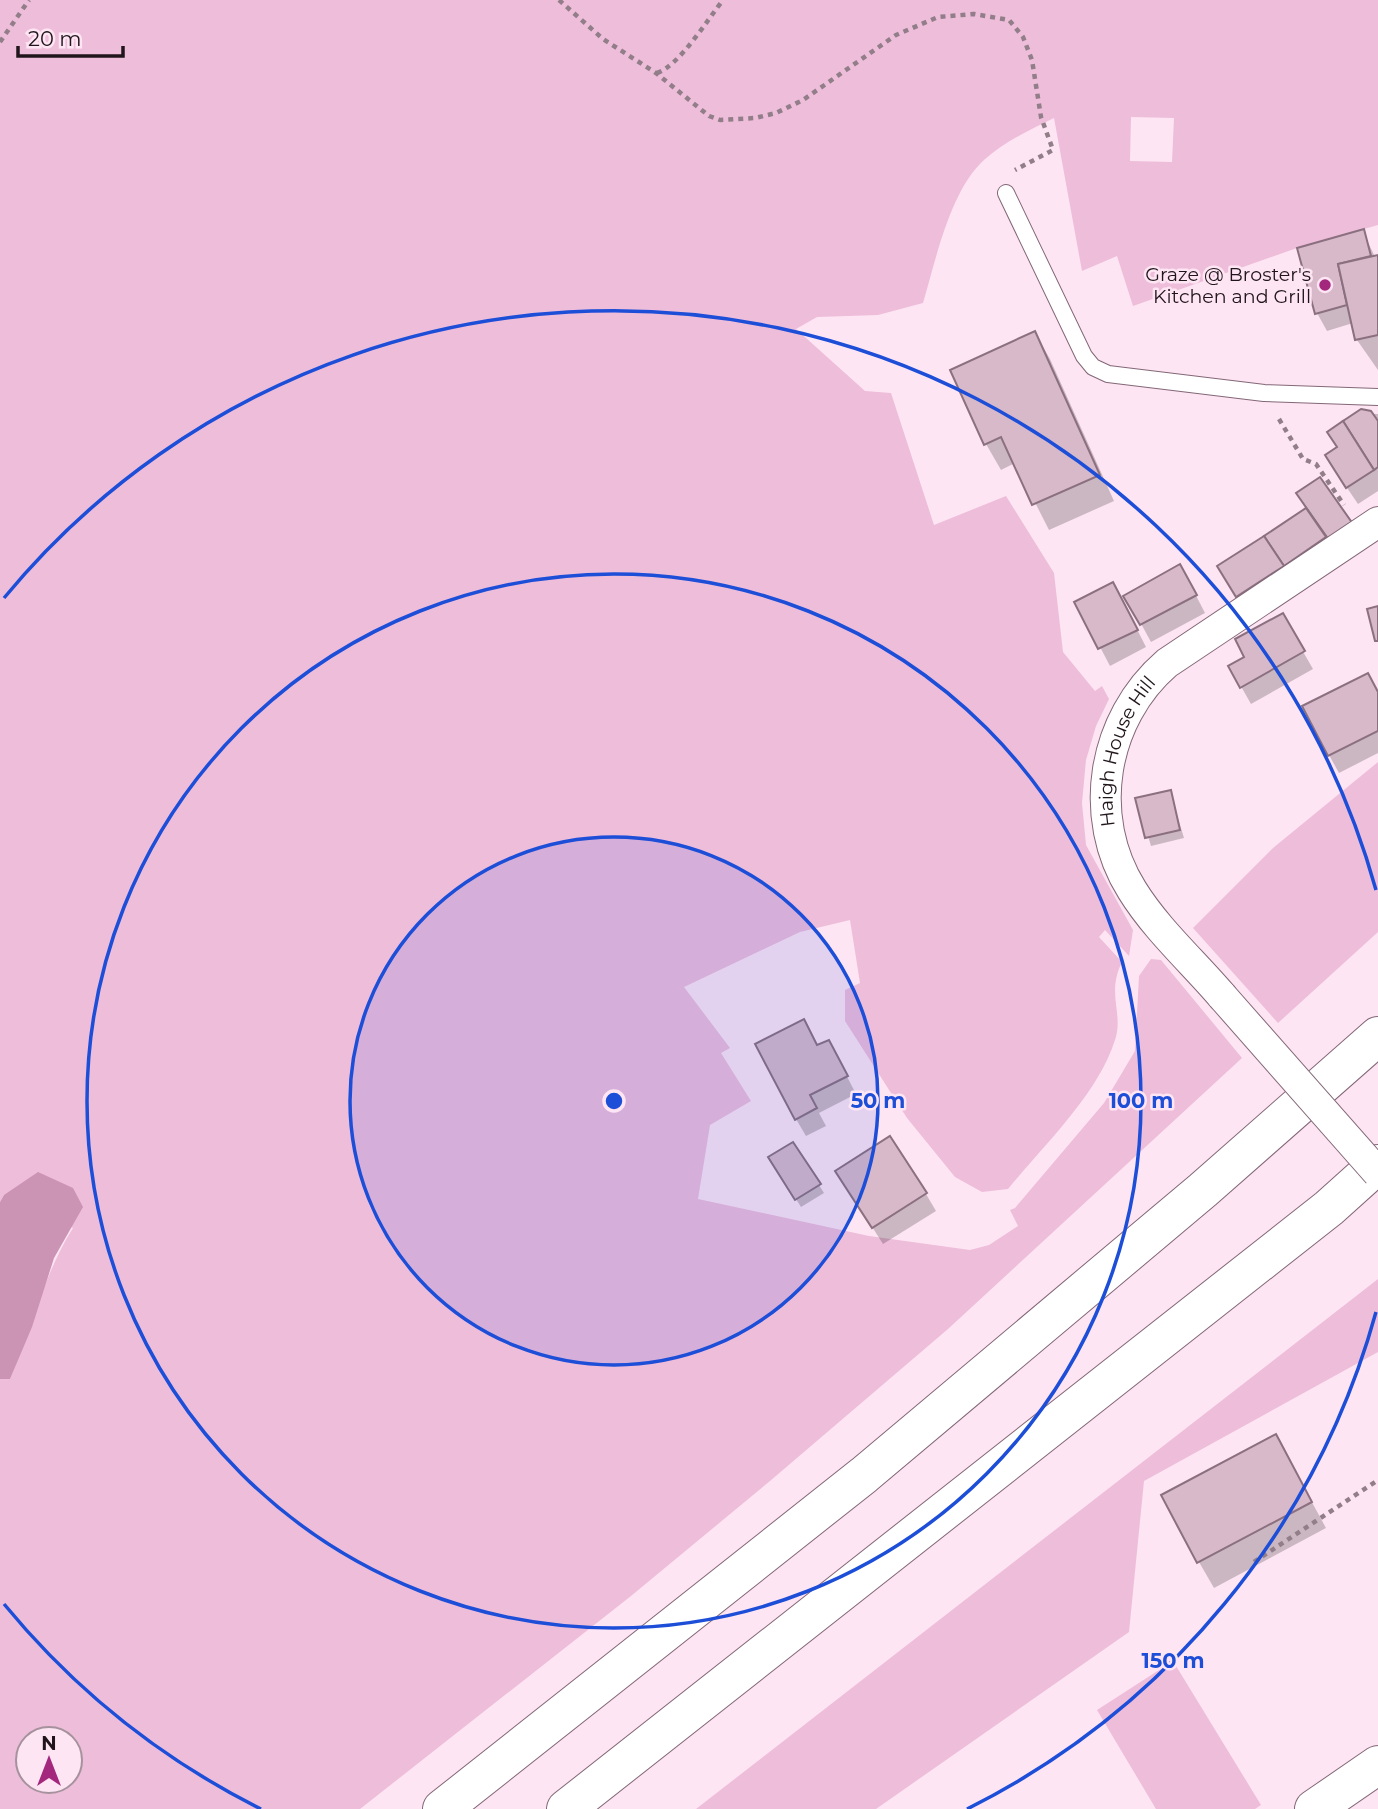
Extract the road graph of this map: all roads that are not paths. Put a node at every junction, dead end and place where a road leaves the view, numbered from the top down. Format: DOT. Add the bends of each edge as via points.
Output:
graph roads {
  1 [pos="1006,192"];
  2 [pos="1378,397"];
  3 [pos="1370,527"];
  4 [pos="1378,1005"];
  5 [pos="1378,1036"];
  6 [pos="1378,1164"];
  7 [pos="1378,1172"];
  8 [pos="1203,1190"];
  9 [pos="1329,1208"];
  10 [pos="1378,1765"];
  11 [pos="442,1809"];
  12 [pos="566,1809"];
  13 [pos="1314,1809"];
  1 -- 2 [label="lane" via="1093,367 1108,374 1264,393"];
  3 -- 7 [label="street, Haigh House Hill, bridge" via="1167,663 1146,683 1116,736 1105,791 1117,862 1140,902"];
  4 -- 8 [label="main road"];
  5 -- 8 [label="main road"];
  6 -- 9 [label="main road"];
  7 -- 9 [label="main road"];
  8 -- 11 [label="main road" via="864,1475"];
  9 -- 12 [label="main road"];
  10 -- 13 [label="main road"];
}
